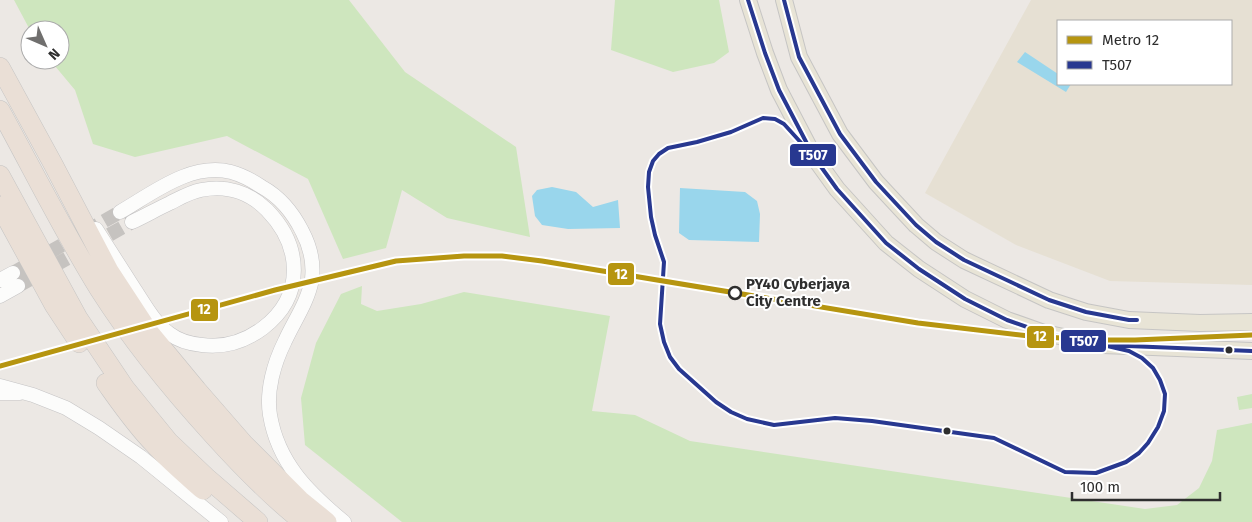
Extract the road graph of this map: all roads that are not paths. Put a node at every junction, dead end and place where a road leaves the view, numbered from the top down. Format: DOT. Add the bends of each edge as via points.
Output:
graph roads {
  1 [pos="748,0"];
  2 [pos="784,0"];
  3 [pos="0,67"];
  4 [pos="0,110"];
  5 [pos="53,164"];
  6 [pos="0,175"];
  7 [pos="0,206"];
  8 [pos="120,212"];
  9 [pos="132,222"];
  10 [pos="0,280"];
  11 [pos="0,296"];
  12 [pos="1252,322"];
  13 [pos="1252,351"];
  14 [pos="0,386"];
  15 [pos="33,395"];
  16 [pos="0,396"];
  17 [pos="221,522"];
  18 [pos="239,522"];
  19 [pos="258,522"];
  20 [pos="303,522"];
  21 [pos="327,522"];
  22 [pos="344,522"];
  1 -- 13 [label="main road" via="779,90 814,157 837,189 886,243 919,270 965,299 1007,320 1044,333 1104,345"];
  2 -- 12 [label="main road" via="799,57 840,134 876,182 936,242 964,260 1049,300 1086,312 1129,320"];
  3 -- 5 [label="highway"];
  4 -- 20 [label="highway" via="100,289 137,344 222,445"];
  5 -- 9 [label="street" via="155,320 170,334 184,341 213,346 240,342 278,315 287,300 294,263 286,236 262,205 240,191 214,188 191,192"];
  5 -- 21 [label="highway" via="109,271 149,332 244,444"];
  6 -- 19 [label="highway" via="78,318 125,388 169,442"];
  7 -- 18 [label="highway" via="54,305 126,411 153,444"];
  8 -- 22 [label="street" via="184,176 216,170 232,172 265,188 296,220 309,247 312,278 278,360 269,398 270,414 291,470"];
  10 -- 11 [label="street" via="15,280"];
  14 -- 15 [label="street"];
  15 -- 16 [label="street"];
  15 -- 17 [label="street" via="66,408 99,428 141,457"];
}
